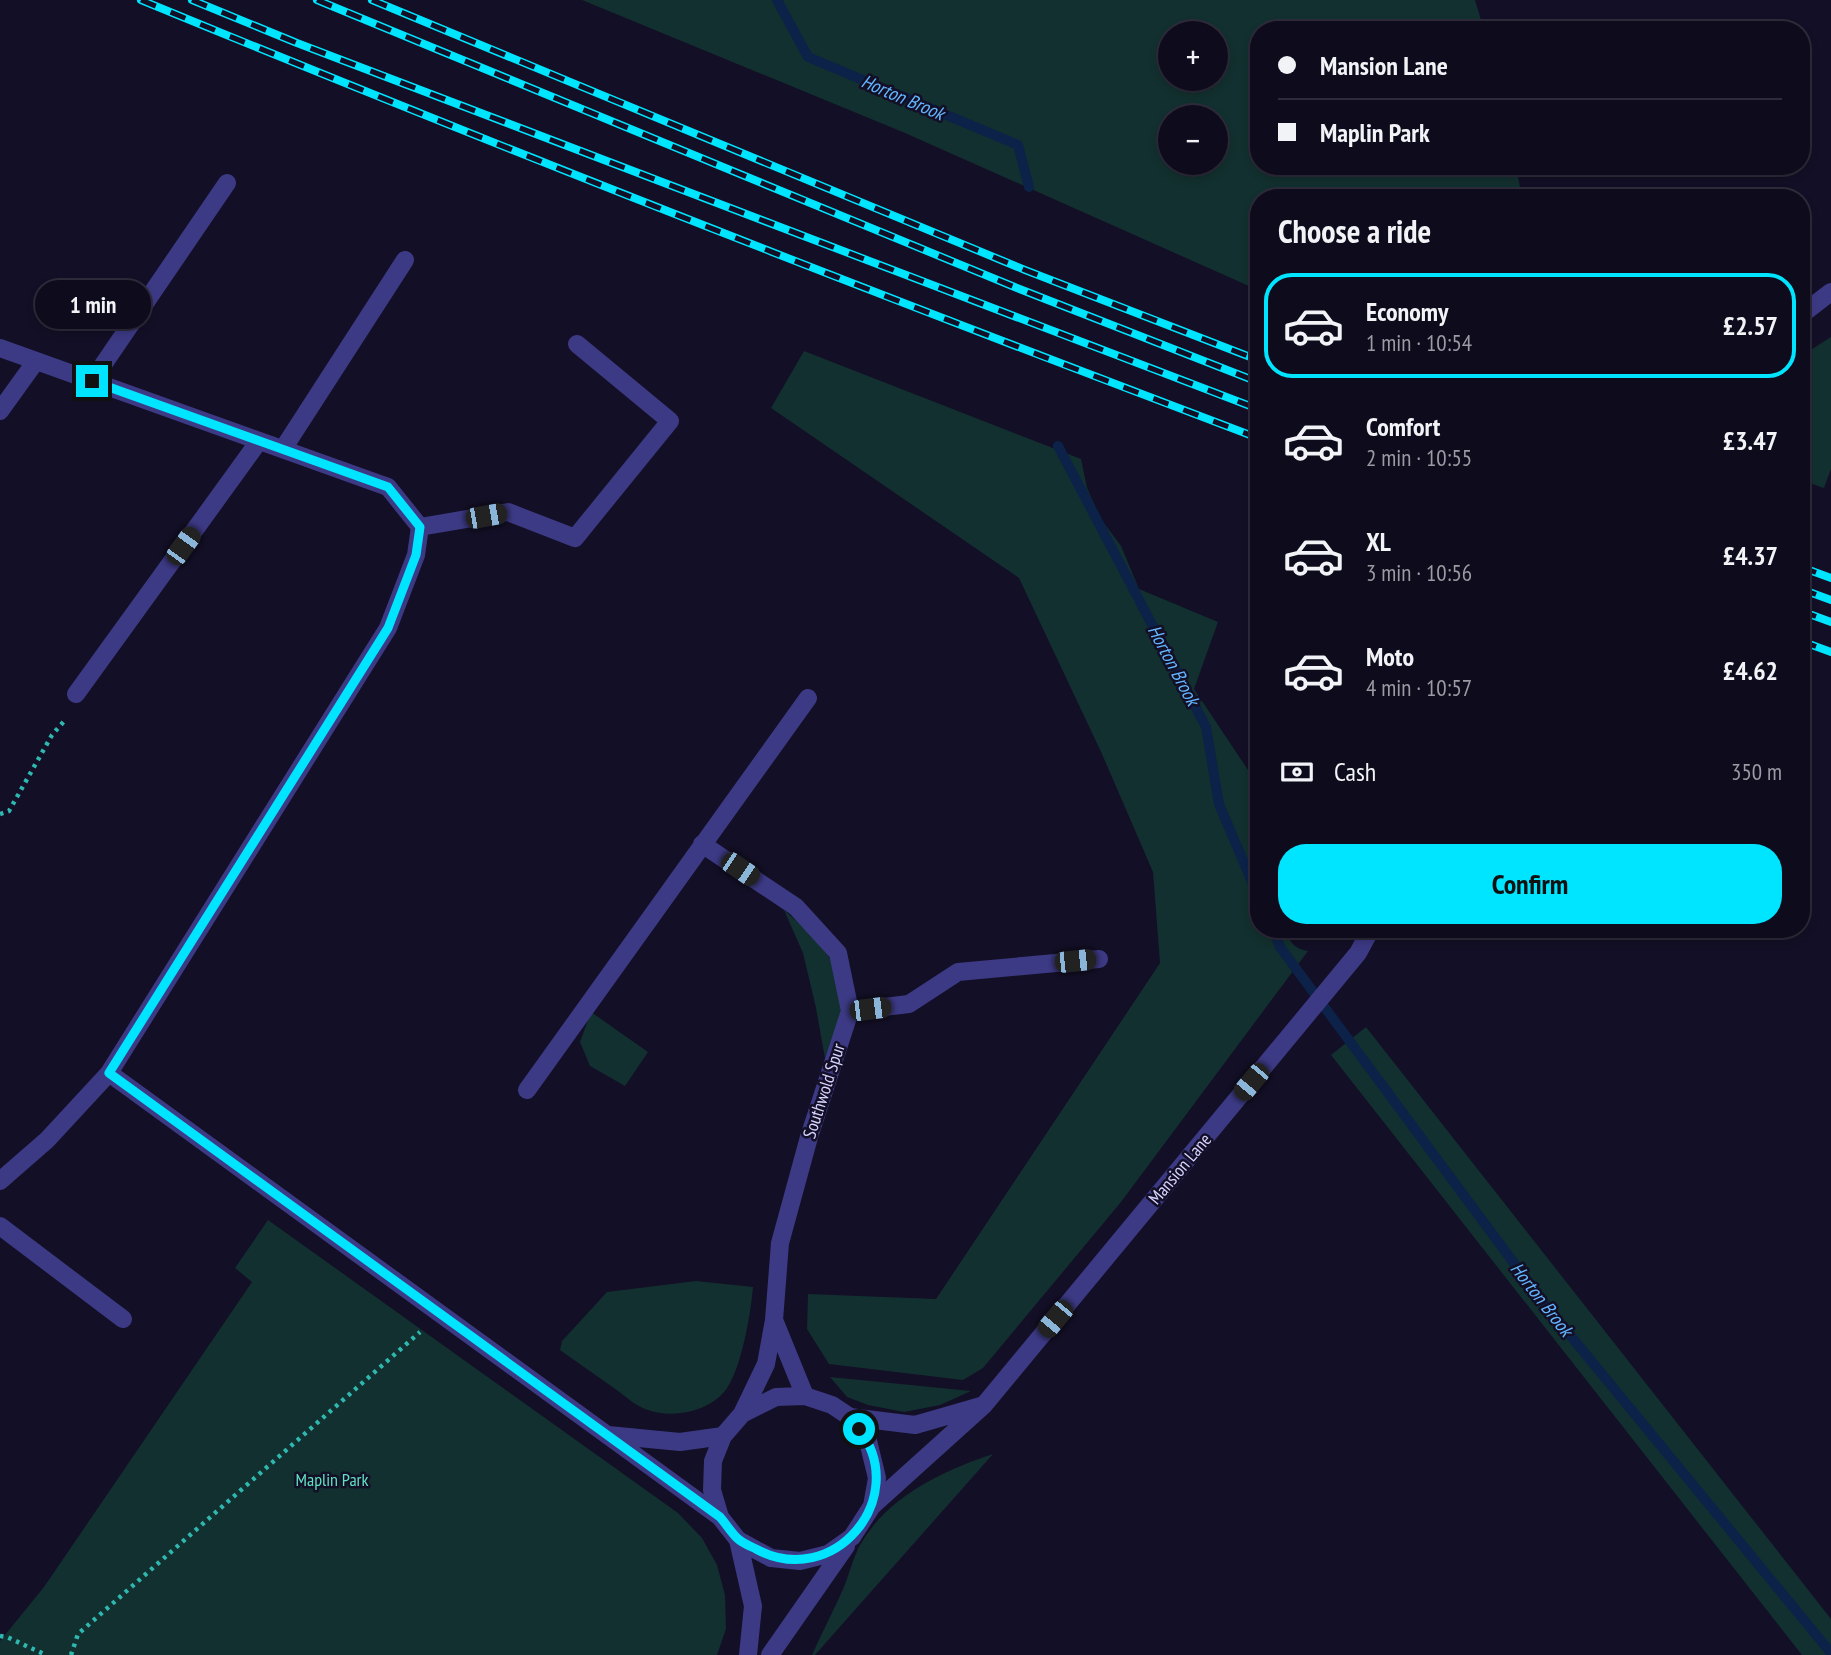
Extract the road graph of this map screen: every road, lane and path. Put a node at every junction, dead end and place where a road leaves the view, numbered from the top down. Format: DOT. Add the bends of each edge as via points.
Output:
graph roads {
  1 [pos="227,183"];
  2 [pos="405,260"];
  3 [pos="1831,292"];
  4 [pos="1810,308"];
  5 [pos="577,344"];
  6 [pos="0,348"];
  7 [pos="36,360"];
  8 [pos="92,381"];
  9 [pos="0,411"];
  10 [pos="259,441"];
  11 [pos="283,449"];
  12 [pos="420,527"];
  13 [pos="76,694"];
  14 [pos="807,698"];
  15 [pos="0,814"];
  16 [pos="702,844"];
  17 [pos="1366,938"];
  18 [pos="1099,959"];
  19 [pos="850,1011"];
  20 [pos="109,1073"];
  21 [pos="527,1090"];
  22 [pos="0,1181"];
  23 [pos="0,1226"];
  24 [pos="440,1314"];
  25 [pos="123,1319"];
  26 [pos="774,1320"];
  27 [pos="805,1396"];
  28 [pos="984,1405"];
  29 [pos="742,1414"];
  30 [pos="850,1418"];
  31 [pos="608,1435"];
  32 [pos="723,1436"];
  33 [pos="872,1507"];
  34 [pos="720,1517"];
  35 [pos="852,1537"];
  36 [pos="738,1540"];
  37 [pos="0,1636"];
  38 [pos="46,1655"];
  39 [pos="71,1655"];
  40 [pos="748,1655"];
  41 [pos="770,1655"];
  1 -- 8 [label="street"];
  2 -- 11 [label="street"];
  3 -- 4 [label="street"];
  5 -- 12 [label="street" via="670,421 575,538 508,512"];
  6 -- 7 [label="street"];
  7 -- 8 [label="street"];
  7 -- 9 [label="street"];
  8 -- 10 [label="street"];
  10 -- 11 [label="street"];
  10 -- 13 [label="street"];
  11 -- 12 [label="street" via="388,487"];
  12 -- 20 [label="street" via="416,555 388,628"];
  13 -- 15 [label="path" via="69,716 51,735 9,811"];
  14 -- 16 [label="street"];
  16 -- 19 [label="street, Southwold Spur" via="796,907 838,953"];
  16 -- 21 [label="street"];
  17 -- 28 [label="street, Mansion Lane" via="1350,964"];
  18 -- 19 [label="street" via="958,972 909,1004"];
  19 -- 26 [label="street, Southwold Spur" via="779,1243"];
  20 -- 22 [label="street" via="47,1140"];
  20 -- 24 [label="street"];
  23 -- 25 [label="street"];
  24 -- 31 [label="street"];
  24 -- 39 [label="path" via="78,1634"];
  26 -- 27 [label="street"];
  26 -- 29 [label="street, Southwold Spur" via="766,1364"];
  27 -- 29 [label="street, Mansion Lane" via="776,1397"];
  27 -- 30 [label="street, Mansion Lane" via="832,1405"];
  28 -- 30 [label="street, Mansion Lane" via="915,1425"];
  28 -- 33 [label="street, Mansion Lane"];
  29 -- 32 [label="street, Mansion Lane"];
  30 -- 33 [label="street, Mansion Lane" via="868,1441 877,1478"];
  31 -- 32 [label="street" via="680,1442"];
  31 -- 34 [label="street"];
  32 -- 34 [label="street, Mansion Lane" via="713,1461 712,1480"];
  33 -- 35 [label="street, Mansion Lane"];
  34 -- 36 [label="street, Mansion Lane"];
  35 -- 36 [label="street, Mansion Lane" via="828,1554 800,1561 771,1558"];
  35 -- 41 [label="street"];
  36 -- 40 [label="street" via="753,1606"];
  37 -- 38 [label="path"];
}
